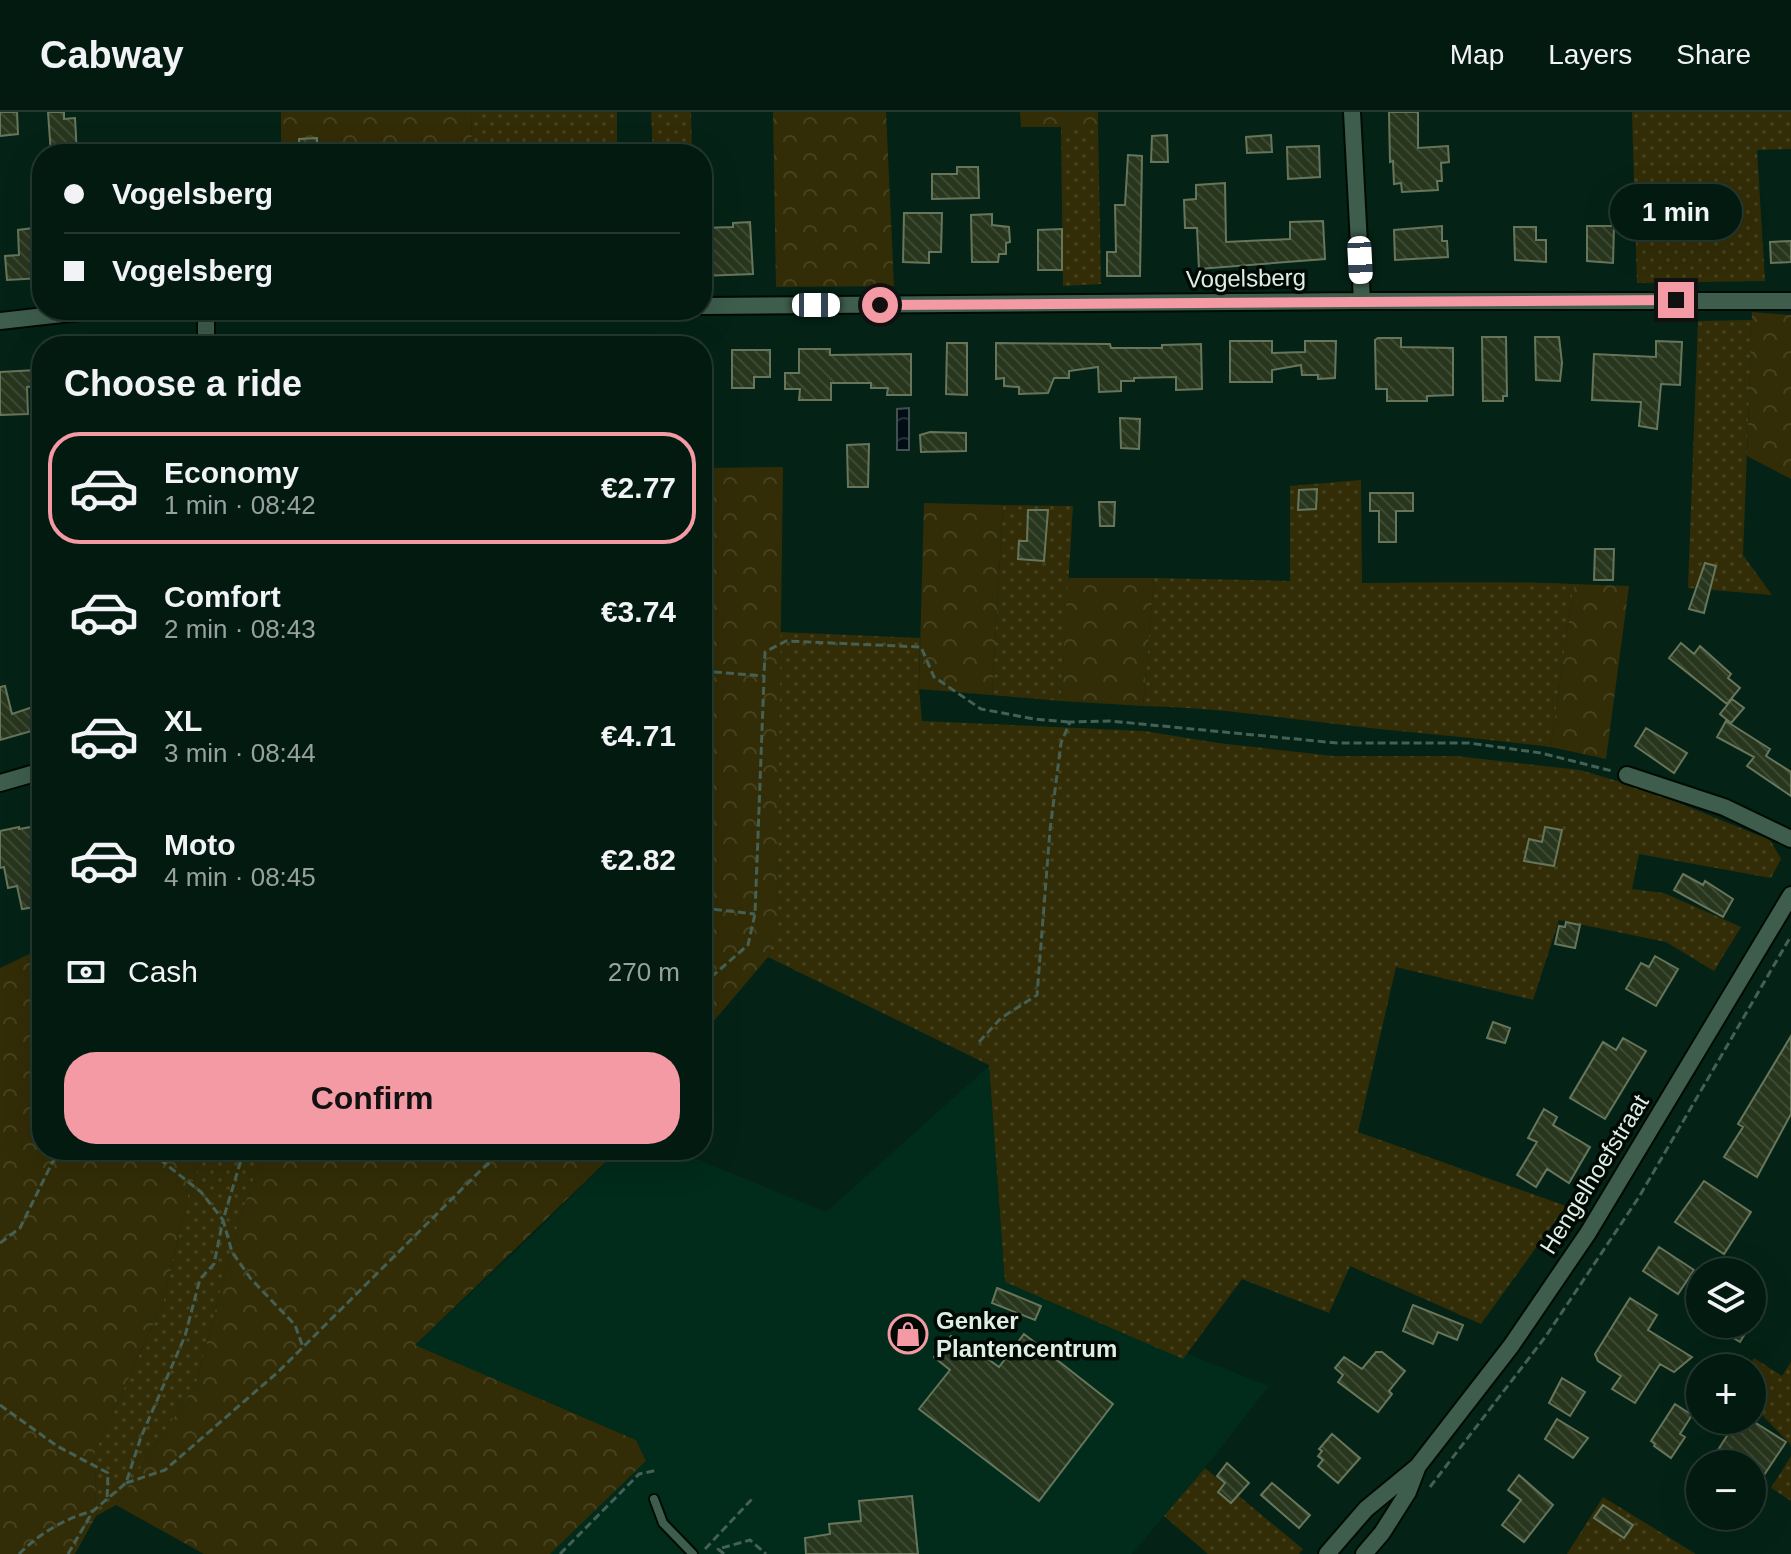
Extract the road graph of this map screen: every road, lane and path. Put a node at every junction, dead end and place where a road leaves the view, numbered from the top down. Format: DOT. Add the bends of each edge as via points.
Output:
graph roads {
  1 [pos="1352,112"];
  2 [pos="1362,301"];
  3 [pos="1791,301"];
  4 [pos="712,306"];
  5 [pos="32,317"];
  6 [pos="0,321"];
  7 [pos="712,672"];
  8 [pos="764,676"];
  9 [pos="1070,722"];
  10 [pos="32,774"];
  11 [pos="1627,775"];
  12 [pos="0,783"];
  13 [pos="1791,839"];
  14 [pos="1791,895"];
  15 [pos="712,909"];
  16 [pos="755,914"];
  17 [pos="712,977"];
  18 [pos="979,1042"];
  19 [pos="55,1160"];
  20 [pos="161,1160"];
  21 [pos="241,1160"];
  22 [pos="493,1160"];
  23 [pos="223,1220"];
  24 [pos="0,1243"];
  25 [pos="303,1347"];
  26 [pos="0,1405"];
  27 [pos="1418,1466"];
  28 [pos="658,1470"];
  29 [pos="126,1483"];
  30 [pos="654,1499"];
  31 [pos="752,1499"];
  32 [pos="107,1500"];
  33 [pos="93,1511"];
  34 [pos="711,1543"];
  35 [pos="718,1549"];
  36 [pos="19,1554"];
  37 [pos="68,1554"];
  38 [pos="560,1554"];
  39 [pos="693,1554"];
  40 [pos="700,1554"];
  41 [pos="724,1554"];
  42 [pos="766,1554"];
  43 [pos="1327,1554"];
  44 [pos="1364,1554"];
  1 -- 2 [label="street"];
  2 -- 3 [label="street, Vogelsberg"];
  2 -- 4 [label="street, Vogelsberg"];
  5 -- 6 [label="street"];
  7 -- 8 [label="path"];
  8 -- 9 [label="path" via="765,652 786,641 921,647 934,677 981,709"];
  8 -- 16 [label="path"];
  9 -- 11 [label="path" via="1110,721 1337,743 1469,743 1541,753"];
  9 -- 18 [label="path" via="1061,743 1050,830 1037,995 1001,1018"];
  10 -- 12 [label="street"];
  11 -- 13 [label="street" via="1724,807"];
  14 -- 27 [label="street, Hengelhoefstraat" via="1588,1233 1511,1346"];
  15 -- 16 [label="path"];
  16 -- 17 [label="path" via="748,945"];
  19 -- 24 [label="path" via="20,1228"];
  20 -- 23 [label="path" via="201,1192"];
  21 -- 23 [label="path"];
  22 -- 25 [label="path"];
  23 -- 25 [label="path" via="232,1252 295,1325"];
  23 -- 29 [label="path" via="214,1264 200,1279 185,1336"];
  25 -- 29 [label="path" via="165,1470"];
  26 -- 32 [label="path" via="57,1446 108,1473"];
  27 -- 43 [label="street, Hengelhoefstraat" via="1366,1509"];
  27 -- 44 [label="street, Hengelhoefstraat" via="1408,1492"];
  28 -- 38 [label="path" via="639,1474"];
  29 -- 32 [label="path"];
  30 -- 39 [label="lane" via="663,1523"];
  31 -- 34 [label="path"];
  32 -- 33 [label="path"];
  33 -- 36 [label="path" via="73,1516"];
  33 -- 37 [label="path"];
  34 -- 35 [label="path"];
  34 -- 40 [label="path"];
  35 -- 41 [label="path"];
  35 -- 42 [label="path" via="750,1540"];
}
